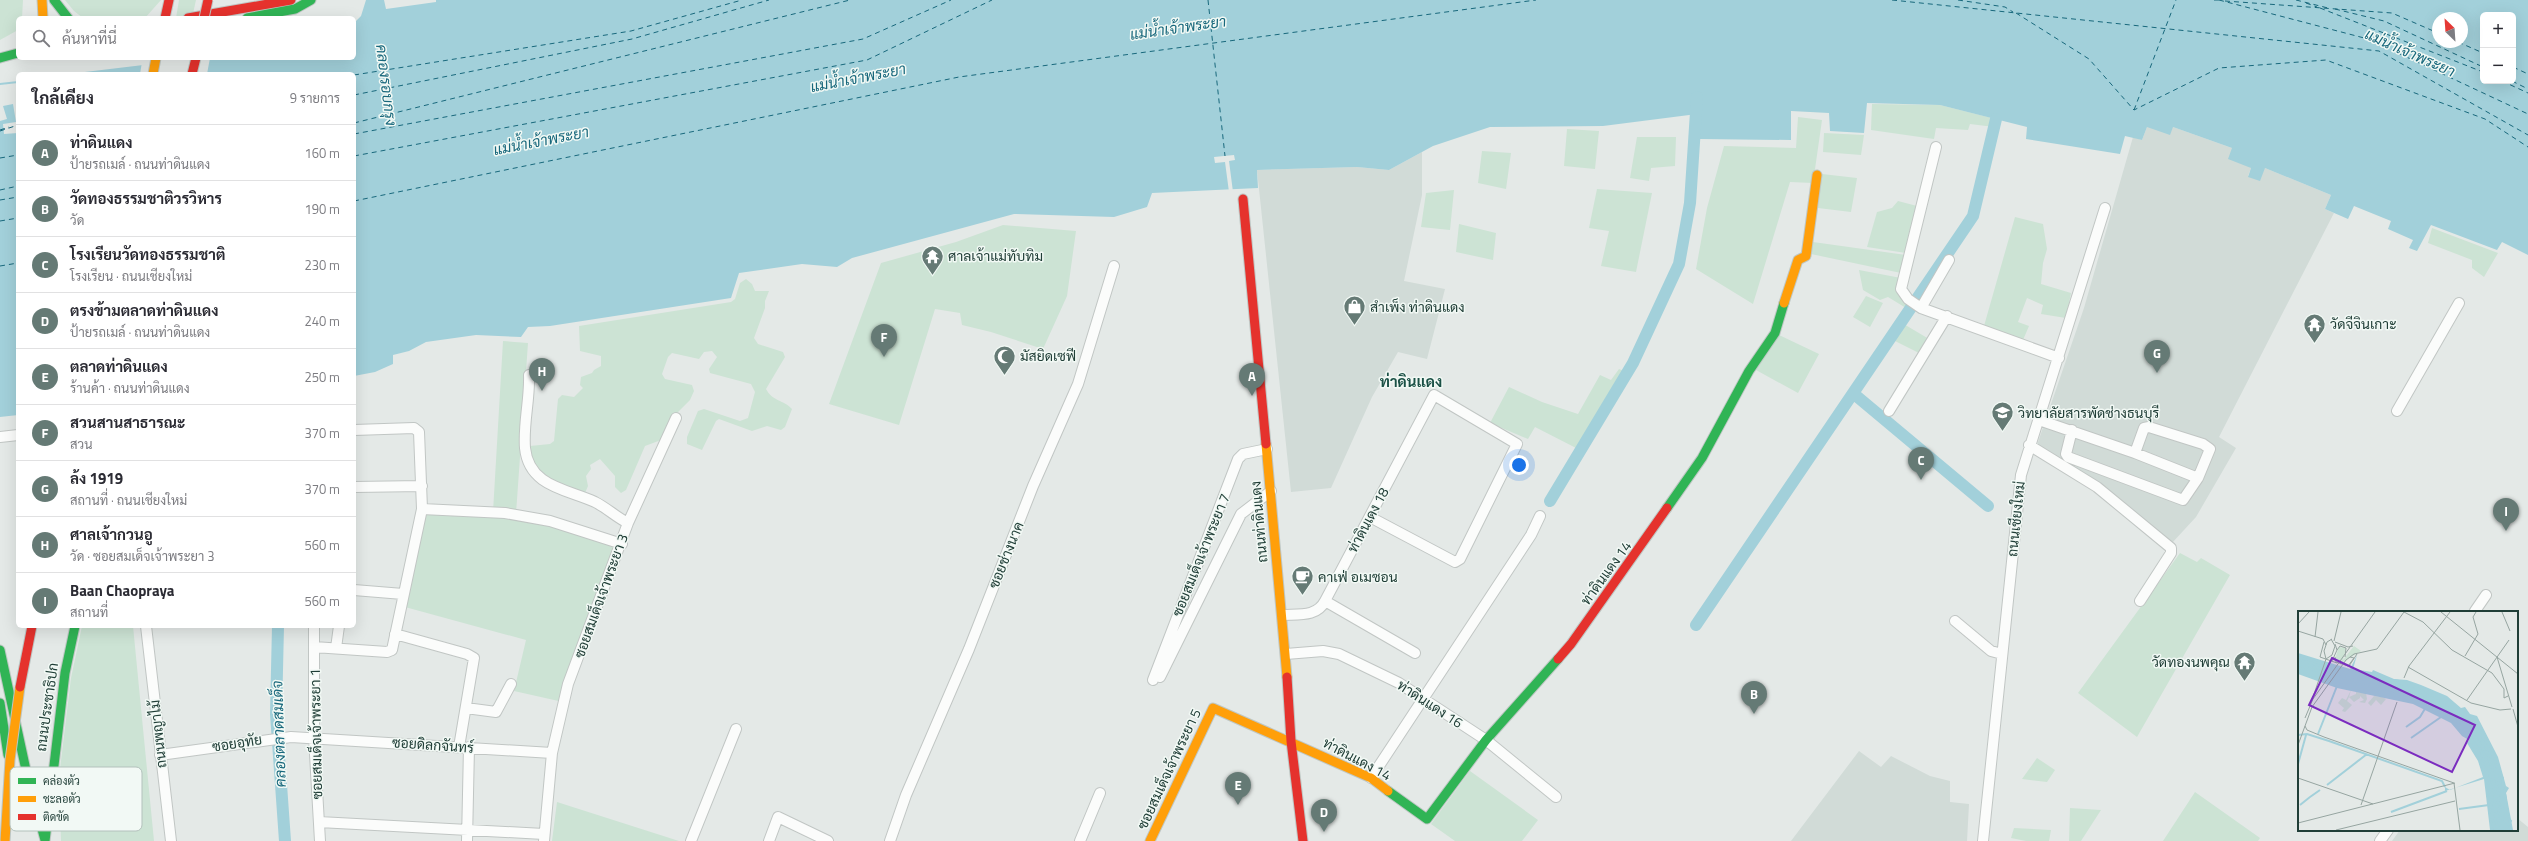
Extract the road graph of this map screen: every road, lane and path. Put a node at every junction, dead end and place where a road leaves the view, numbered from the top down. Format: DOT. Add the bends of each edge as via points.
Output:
graph roads {
  1 [pos="42,0"];
  2 [pos="54,0"];
  3 [pos="169,0"];
  4 [pos="208,0"];
  5 [pos="291,0"];
  6 [pos="311,0"];
  7 [pos="43,16"];
  8 [pos="66,16"];
  9 [pos="165,16"];
  10 [pos="199,16"];
  11 [pos="204,16"];
  12 [pos="258,16"];
  13 [pos="16,54"];
  14 [pos="0,58"];
  15 [pos="156,60"];
  16 [pos="196,60"];
  17 [pos="153,72"];
  18 [pos="192,72"];
  19 [pos="1936,148"];
  20 [pos="1817,175"];
  21 [pos="1243,199"];
  22 [pos="2105,208"];
  23 [pos="1950,260"];
  24 [pos="1114,266"];
  25 [pos="2459,303"];
  26 [pos="1921,308"];
  27 [pos="1947,316"];
  28 [pos="2059,358"];
  29 [pos="547,374"];
  30 [pos="1889,411"];
  31 [pos="2396,411"];
  32 [pos="676,418"];
  33 [pos="2040,420"];
  34 [pos="356,430"];
  35 [pos="2072,430"];
  36 [pos="16,435"];
  37 [pos="0,437"];
  38 [pos="2029,445"];
  39 [pos="1267,449"];
  40 [pos="2136,453"];
  41 [pos="2198,478"];
  42 [pos="422,486"];
  43 [pos="356,487"];
  44 [pos="1271,491"];
  45 [pos="422,509"];
  46 [pos="1540,516"];
  47 [pos="1370,517"];
  48 [pos="628,523"];
  49 [pos="622,544"];
  50 [pos="356,590"];
  51 [pos="403,594"];
  52 [pos="2486,595"];
  53 [pos="2140,601"];
  54 [pos="1325,602"];
  55 [pos="2475,611"];
  56 [pos="1282,615"];
  57 [pos="1955,621"];
  58 [pos="32,628"];
  59 [pos="75,628"];
  60 [pos="146,628"];
  61 [pos="314,628"];
  62 [pos="339,628"];
  63 [pos="395,634"];
  64 [pos="314,647"];
  65 [pos="336,648"];
  66 [pos="0,650"];
  67 [pos="1415,653"];
  68 [pos="1286,654"];
  69 [pos="2002,654"];
  70 [pos="510,684"];
  71 [pos="1424,698"];
  72 [pos="0,703"];
  73 [pos="466,708"];
  74 [pos="1213,708"];
  75 [pos="736,729"];
  76 [pos="314,737"];
  77 [pos="1486,740"];
  78 [pos="1291,741"];
  79 [pos="464,747"];
  80 [pos="552,753"];
  81 [pos="160,756"];
  82 [pos="0,760"];
  83 [pos="25,767"];
  84 [pos="54,767"];
  85 [pos="10,769"];
  86 [pos="10,778"];
  87 [pos="1371,778"];
  88 [pos="1100,793"];
  89 [pos="1556,797"];
  90 [pos="319,822"];
  91 [pos="466,829"];
  92 [pos="13,831"];
  93 [pos="42,831"];
  94 [pos="46,831"];
  95 [pos="2387,831"];
  96 [pos="544,837"];
  97 [pos="5,841"];
  98 [pos="13,841"];
  99 [pos="45,841"];
  100 [pos="171,841"];
  101 [pos="320,841"];
  102 [pos="467,841"];
  103 [pos="691,841"];
  104 [pos="770,841"];
  105 [pos="828,841"];
  106 [pos="890,841"];
  107 [pos="1080,841"];
  108 [pos="1150,841"];
  109 [pos="1303,841"];
  110 [pos="1983,841"];
  111 [pos="2380,841"];
  1 -- 7 [label="street"];
  2 -- 8 [label="street"];
  3 -- 9 [label="street"];
  4 -- 11 [label="street, bridge"];
  5 -- 10 [label="street"];
  6 -- 12 [label="street" via="295,9"];
  13 -- 14 [label="street"];
  15 -- 17 [label="street"];
  16 -- 18 [label="street"];
  19 -- 26 [label="street" via="1901,289 1908,299"];
  20 -- 77 [label="street, ท่าดินแดง 14" via="1806,256 1798,260 1775,333 1749,371 1702,458 1571,644"];
  21 -- 39 [label="street, ถนนท่าดินแดง"];
  22 -- 28 [label="street, ถนนเชียงใหม่"];
  23 -- 26 [label="street"];
  24 -- 106 [label="street, ซอยช่างนาค" via="1078,384 1033,486 906,795"];
  25 -- 31 [label="street"];
  26 -- 27 [label="street"];
  27 -- 28 [label="street"];
  27 -- 30 [label="street"];
  28 -- 33 [label="street, ถนนเชียงใหม่"];
  29 -- 48 [label="street, ซอยสมเด็จเจ้าพระยา 3" via="530,375 525,447 530,466 556,489 603,506"];
  32 -- 48 [label="street"];
  33 -- 35 [label="street"];
  33 -- 38 [label="street, ถนนเชียงใหม่"];
  34 -- 42 [label="street" via="414,428 419,432"];
  35 -- 40 [label="street"];
  35 -- 41 [label="street" via="2066,454 2068,456 2178,500 2186,499"];
  36 -- 37 [label="street"];
  38 -- 53 [label="street" via="2098,486 2171,548 2171,553"];
  38 -- 69 [label="street, ถนนเชียงใหม่" via="2021,474"];
  39 -- 44 [label="street, ถนนท่าดินแดง"];
  39 -- 44 [label="street, ซอยสมเด็จเจ้าพระยา 7" via="1243,454 1238,459 1155,682 1241,514"];
  40 -- 41 [label="street"];
  40 -- 41 [label="street" via="2144,428 2149,427 2203,444 2210,449 2210,454"];
  42 -- 43 [label="street"];
  42 -- 45 [label="street"];
  44 -- 56 [label="street, ถนนท่าดินแดง"];
  45 -- 49 [label="street" via="505,513 550,520"];
  45 -- 51 [label="street"];
  46 -- 71 [label="street" via="1531,535"];
  47 -- 47 [label="street, ท่าดินเดง 18" via="1434,396 1517,444 1460,559 1452,562"];
  47 -- 54 [label="street, ท่าดินเดง 18"];
  48 -- 49 [label="street, ซอยสมเด็จเจ้าพระยา 3"];
  49 -- 80 [label="street, ซอยสมเด็จเจ้าพระยา 3" via="568,684"];
  50 -- 51 [label="street"];
  51 -- 63 [label="street"];
  52 -- 55 [label="street"];
  54 -- 56 [label="street, ท่าดินเดง 18" via="1321,609 1314,613"];
  54 -- 67 [label="street"];
  56 -- 68 [label="street, ถนนท่าดินแดง"];
  57 -- 69 [label="street" via="1991,651"];
  58 -- 97 [label="street, ถนนประชาธิปก, bridge" via="12,728"];
  59 -- 84 [label="street, ถนนประชาธิปก" via="66,672"];
  60 -- 81 [label="street, ถนนพญาไม้"];
  61 -- 64 [label="street, ซอยสมเด็จเจ้าพระยา 1"];
  62 -- 65 [label="street"];
  63 -- 65 [label="street" via="390,652"];
  63 -- 73 [label="street" via="474,658"];
  64 -- 65 [label="street"];
  64 -- 76 [label="street, ซอยสมเด็จเจ้าพระยา 1"];
  66 -- 83 [label="street, ถนนประชาธิปก"];
  68 -- 71 [label="street, ท่าดินแดง 16" via="1322,651 1339,654"];
  68 -- 78 [label="street, ถนนท่าดินแดง"];
  69 -- 110 [label="street, ถนนเชียงใหม่"];
  70 -- 73 [label="street" via="496,712"];
  71 -- 77 [label="street, ท่าดินแดง 16"];
  71 -- 87 [label="street"];
  72 -- 85 [label="street"];
  73 -- 79 [label="street"];
  74 -- 78 [label="street, ท่าดินแดง 14"];
  74 -- 108 [label="street, ซอยสมเด็จเจ้าพระยา 5"];
  75 -- 103 [label="street"];
  76 -- 79 [label="street, ซอยดิลกจันทร์"];
  76 -- 81 [label="street, ซอยอุทัย" via="269,738"];
  76 -- 90 [label="street, ซอยสมเด็จเจ้าพระยา 1"];
  77 -- 87 [label="street, ท่าดินแดง 14" via="1427,819"];
  77 -- 89 [label="street, ท่าดินแดง 16"];
  78 -- 87 [label="street, ท่าดินแดง 14"];
  78 -- 109 [label="street, ถนนท่าดินแดง"];
  79 -- 80 [label="street, ซอยดิลกจันทร์"];
  79 -- 91 [label="street"];
  80 -- 96 [label="street, ซอยสมเด็จเจ้าพระยา 3"];
  81 -- 100 [label="street, ถนนพญาไม้"];
  82 -- 86 [label="street"];
  88 -- 107 [label="street"];
  90 -- 91 [label="street"];
  90 -- 101 [label="street, ซอยสมเด็จเจ้าพระยา 1"];
  91 -- 96 [label="street"];
  91 -- 102 [label="street"];
  92 -- 98 [label="street"];
  93 -- 99 [label="street, ถนนประชาธิปก"];
  94 -- 99 [label="street, ถนนประชาธิปก"];
  95 -- 111 [label="street"];
  104 -- 105 [label="street" via="778,817"];
}
